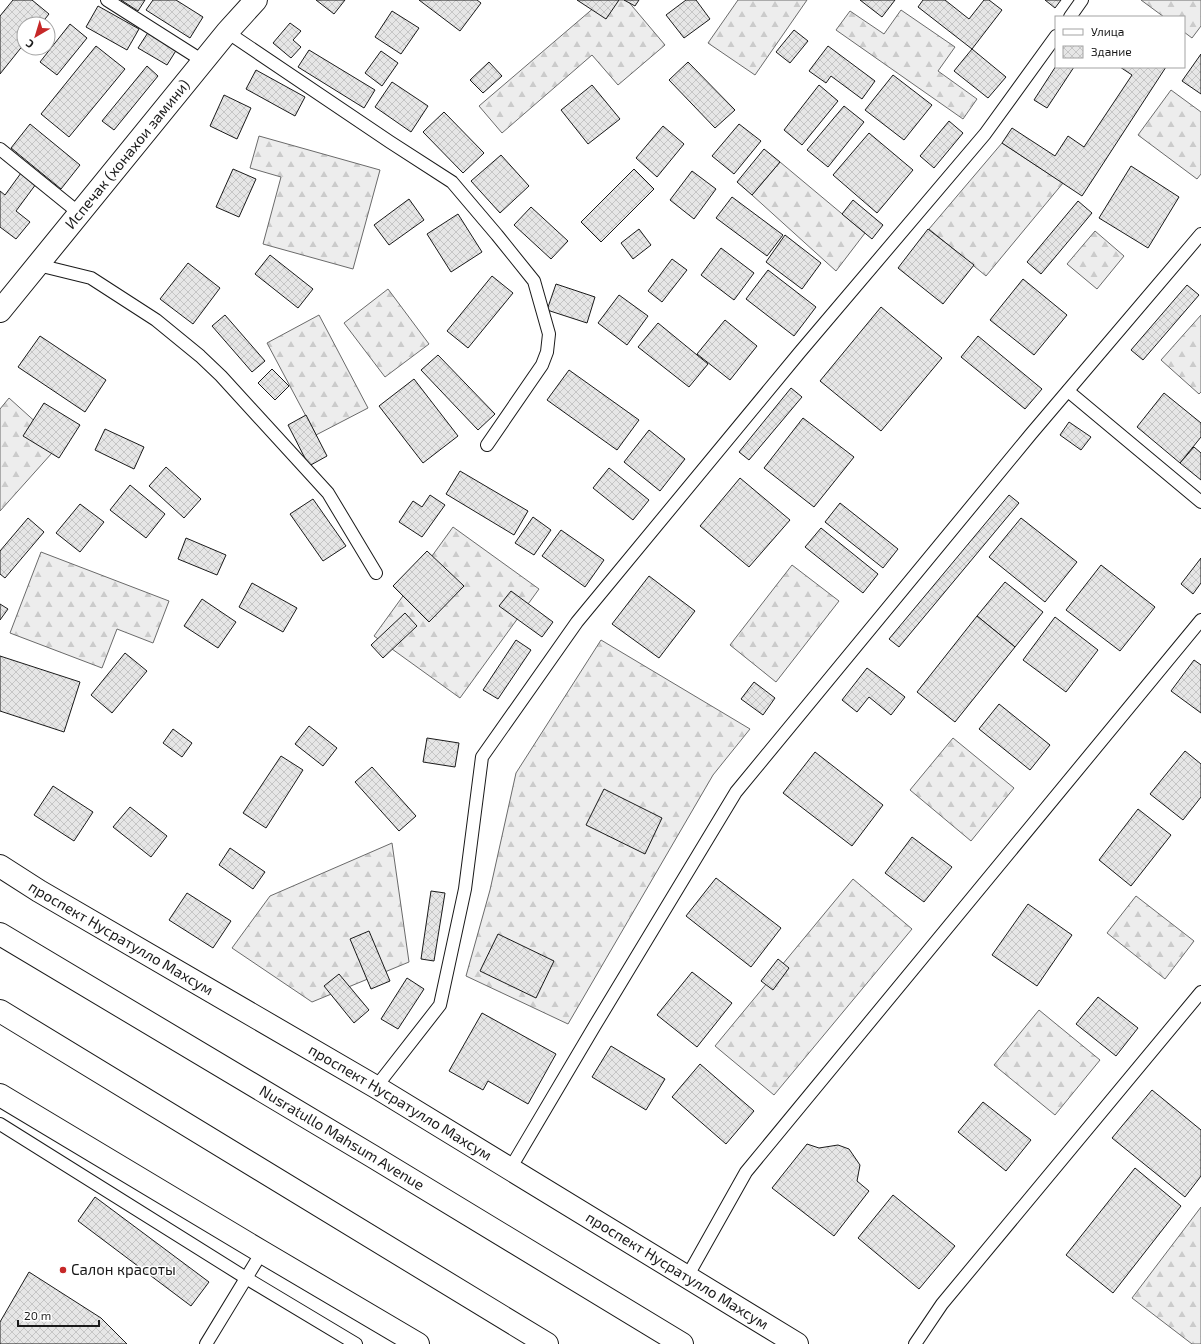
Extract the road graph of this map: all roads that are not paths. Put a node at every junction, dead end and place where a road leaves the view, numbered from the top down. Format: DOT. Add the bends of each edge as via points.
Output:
graph roads {
  1 [pos="107,0"];
  2 [pos="256,0"];
  3 [pos="1082,0"];
  4 [pos="1071,16"];
  5 [pos="227,32"];
  6 [pos="1055,37"];
  7 [pos="203,61"];
  8 [pos="0,148"];
  9 [pos="79,213"];
  10 [pos="1201,234"];
  11 [pos="38,265"];
  12 [pos="0,311"];
  13 [pos="1068,391"];
  14 [pos="487,445"];
  15 [pos="1201,502"];
  16 [pos="376,573"];
  17 [pos="1201,620"];
  18 [pos="0,866"];
  19 [pos="0,934"];
  20 [pos="1201,992"];
  21 [pos="0,1011"];
  22 [pos="376,1087"];
  23 [pos="0,1095"];
  24 [pos="0,1124"];
  25 [pos="510,1169"];
  26 [pos="262,1252"];
  27 [pos="687,1277"];
  28 [pos="246,1278"];
  29 [pos="206,1344"];
  30 [pos="356,1344"];
  31 [pos="418,1344"];
  32 [pos="547,1344"];
  33 [pos="682,1344"];
  34 [pos="797,1344"];
  35 [pos="915,1344"];
  1 -- 7 [label="lane"];
  2 -- 5 [label="main road, Испечак (хонахои замини)"];
  3 -- 4 [label="lane"];
  5 -- 7 [label="main road, Испечак (хонахои замини)"];
  5 -- 14 [label="lane" via="452,182 534,281 549,334 547,352 542,365"];
  6 -- 22 [label="lane" via="985,134 795,358 577,622 482,757 465,890 440,1005"];
  7 -- 9 [label="main road, Испечак (хонахои замини)"];
  8 -- 9 [label="lane"];
  9 -- 11 [label="main road, Испечак (хонахои замини)"];
  10 -- 13 [label="lane"];
  11 -- 12 [label="main road, Испечак (хонахои замини)"];
  11 -- 16 [label="lane" via="91,278 156,320 200,356 328,493"];
  13 -- 15 [label="lane"];
  13 -- 25 [label="lane" via="736,792"];
  17 -- 27 [label="lane" via="746,1172"];
  18 -- 22 [label="main road, проспект Нусратулло Махсум"];
  19 -- 33 [label="main road, Nusratullo Mahsum Avenue"];
  20 -- 35 [label="lane" via="942,1304"];
  21 -- 32 [label="main road"];
  22 -- 25 [label="main road, проспект Нусратулло Махсум"];
  23 -- 26 [label="main road"];
  24 -- 28 [label="lane"];
  25 -- 27 [label="main road, проспект Нусратулло Махсум"];
  26 -- 28 [label="lane"];
  26 -- 31 [label="main road"];
  27 -- 34 [label="main road, проспект Нусратулло Махсум"];
  28 -- 29 [label="lane"];
  28 -- 30 [label="lane"];
}
